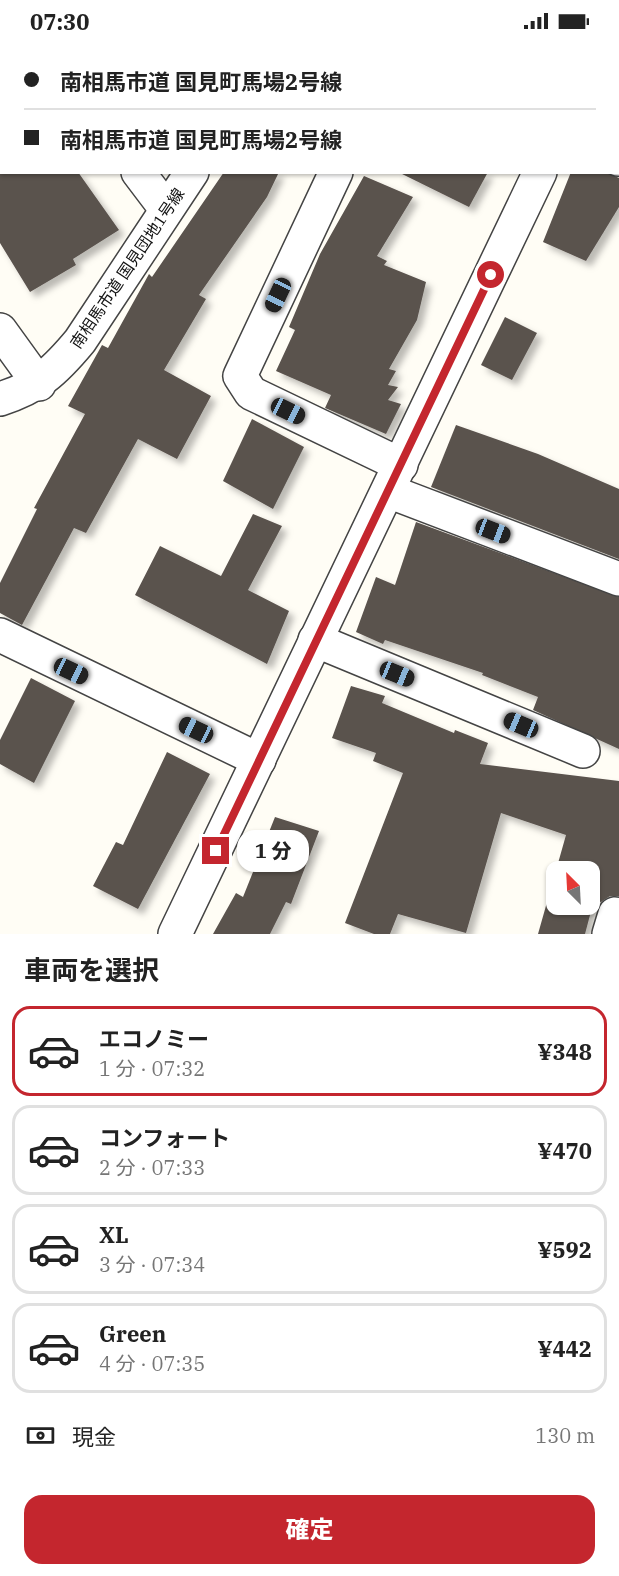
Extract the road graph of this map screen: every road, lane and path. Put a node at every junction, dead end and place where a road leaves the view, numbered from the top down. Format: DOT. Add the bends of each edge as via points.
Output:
graph roads {
  1 [pos="140,174"];
  2 [pos="191,174"];
  3 [pos="335,174"];
  4 [pos="536,182"];
  5 [pos="166,209"];
  6 [pos="0,330"];
  7 [pos="39,384"];
  8 [pos="0,399"];
  9 [pos="394,478"];
  10 [pos="619,579"];
  11 [pos="0,635"];
  12 [pos="315,640"];
  13 [pos="582,751"];
  14 [pos="259,760"];
  15 [pos="175,934"];
  1 -- 5 [label="street"];
  2 -- 5 [label="street, 南相馬市道 国見団地1号線"];
  3 -- 9 [label="street" via="240,376 251,393"];
  4 -- 9 [label="street"];
  5 -- 7 [label="street, 南相馬市道 国見団地1号線" via="80,342"];
  6 -- 7 [label="street"];
  7 -- 8 [label="street, 南相馬市道 国見団地1号線"];
  9 -- 10 [label="street"];
  9 -- 12 [label="street"];
  11 -- 14 [label="street"];
  12 -- 13 [label="street"];
  12 -- 14 [label="street"];
  14 -- 15 [label="street"];
}
